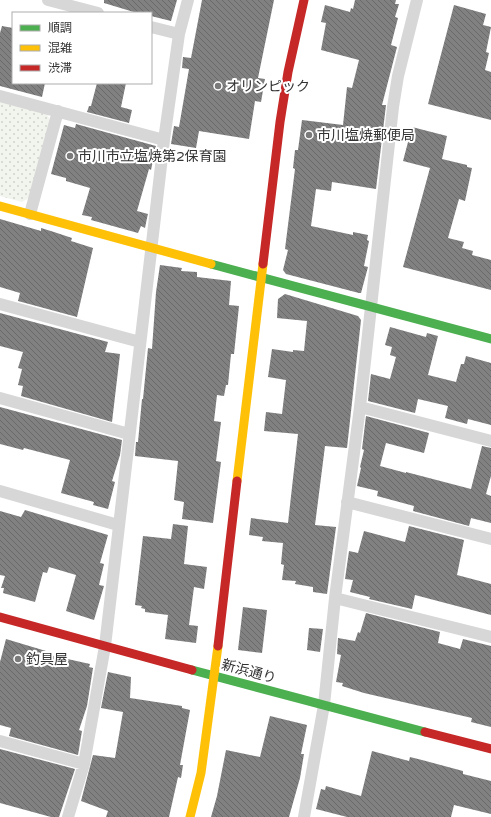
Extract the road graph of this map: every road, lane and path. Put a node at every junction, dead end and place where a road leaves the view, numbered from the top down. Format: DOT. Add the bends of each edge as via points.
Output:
graph roads {
  1 [pos="48,0"];
  2 [pos="188,0"];
  3 [pos="304,0"];
  4 [pos="417,0"];
  5 [pos="94,12"];
  6 [pos="152,27"];
  7 [pos="179,34"];
  8 [pos="0,96"];
  9 [pos="58,111"];
  10 [pos="164,140"];
  11 [pos="0,206"];
  12 [pos="30,214"];
  13 [pos="150,248"];
  14 [pos="260,278"];
  15 [pos="0,304"];
  16 [pos="370,307"];
  17 [pos="491,339"];
  18 [pos="140,342"];
  19 [pos="0,398"];
  20 [pos="360,407"];
  21 [pos="129,434"];
  22 [pos="491,441"];
  23 [pos="0,492"];
  24 [pos="347,502"];
  25 [pos="118,525"];
  26 [pos="491,539"];
  27 [pos="335,598"];
  28 [pos="0,617"];
  29 [pos="491,637"];
  30 [pos="105,646"];
  31 [pos="214,676"];
  32 [pos="324,705"];
  33 [pos="0,741"];
  34 [pos="491,749"];
  35 [pos="84,764"];
  36 [pos="68,817"];
  37 [pos="190,817"];
  38 [pos="304,817"];
  1 -- 5 [label="street"];
  2 -- 7 [label="street"];
  3 -- 14 [label="street" via="288,72"];
  4 -- 16 [label="street" via="393,107"];
  6 -- 7 [label="street"];
  7 -- 10 [label="street"];
  8 -- 9 [label="street"];
  9 -- 10 [label="street"];
  9 -- 12 [label="street"];
  10 -- 13 [label="street"];
  11 -- 12 [label="street"];
  12 -- 13 [label="street"];
  13 -- 14 [label="street"];
  13 -- 18 [label="street"];
  14 -- 16 [label="street"];
  14 -- 31 [label="street"];
  15 -- 18 [label="street"];
  16 -- 17 [label="street"];
  16 -- 20 [label="street"];
  18 -- 21 [label="street"];
  19 -- 21 [label="street"];
  20 -- 22 [label="street"];
  20 -- 24 [label="street"];
  21 -- 25 [label="street"];
  23 -- 25 [label="street"];
  24 -- 26 [label="street"];
  24 -- 27 [label="street"];
  25 -- 30 [label="street"];
  27 -- 29 [label="street"];
  27 -- 32 [label="street"];
  28 -- 30 [label="street, 新浜通り"];
  30 -- 31 [label="street, 新浜通り"];
  30 -- 35 [label="street"];
  31 -- 32 [label="street, 新浜通り"];
  31 -- 37 [label="street" via="201,773"];
  32 -- 34 [label="street, 新浜通り"];
  32 -- 38 [label="street"];
  33 -- 35 [label="street"];
  35 -- 36 [label="street"];
}
